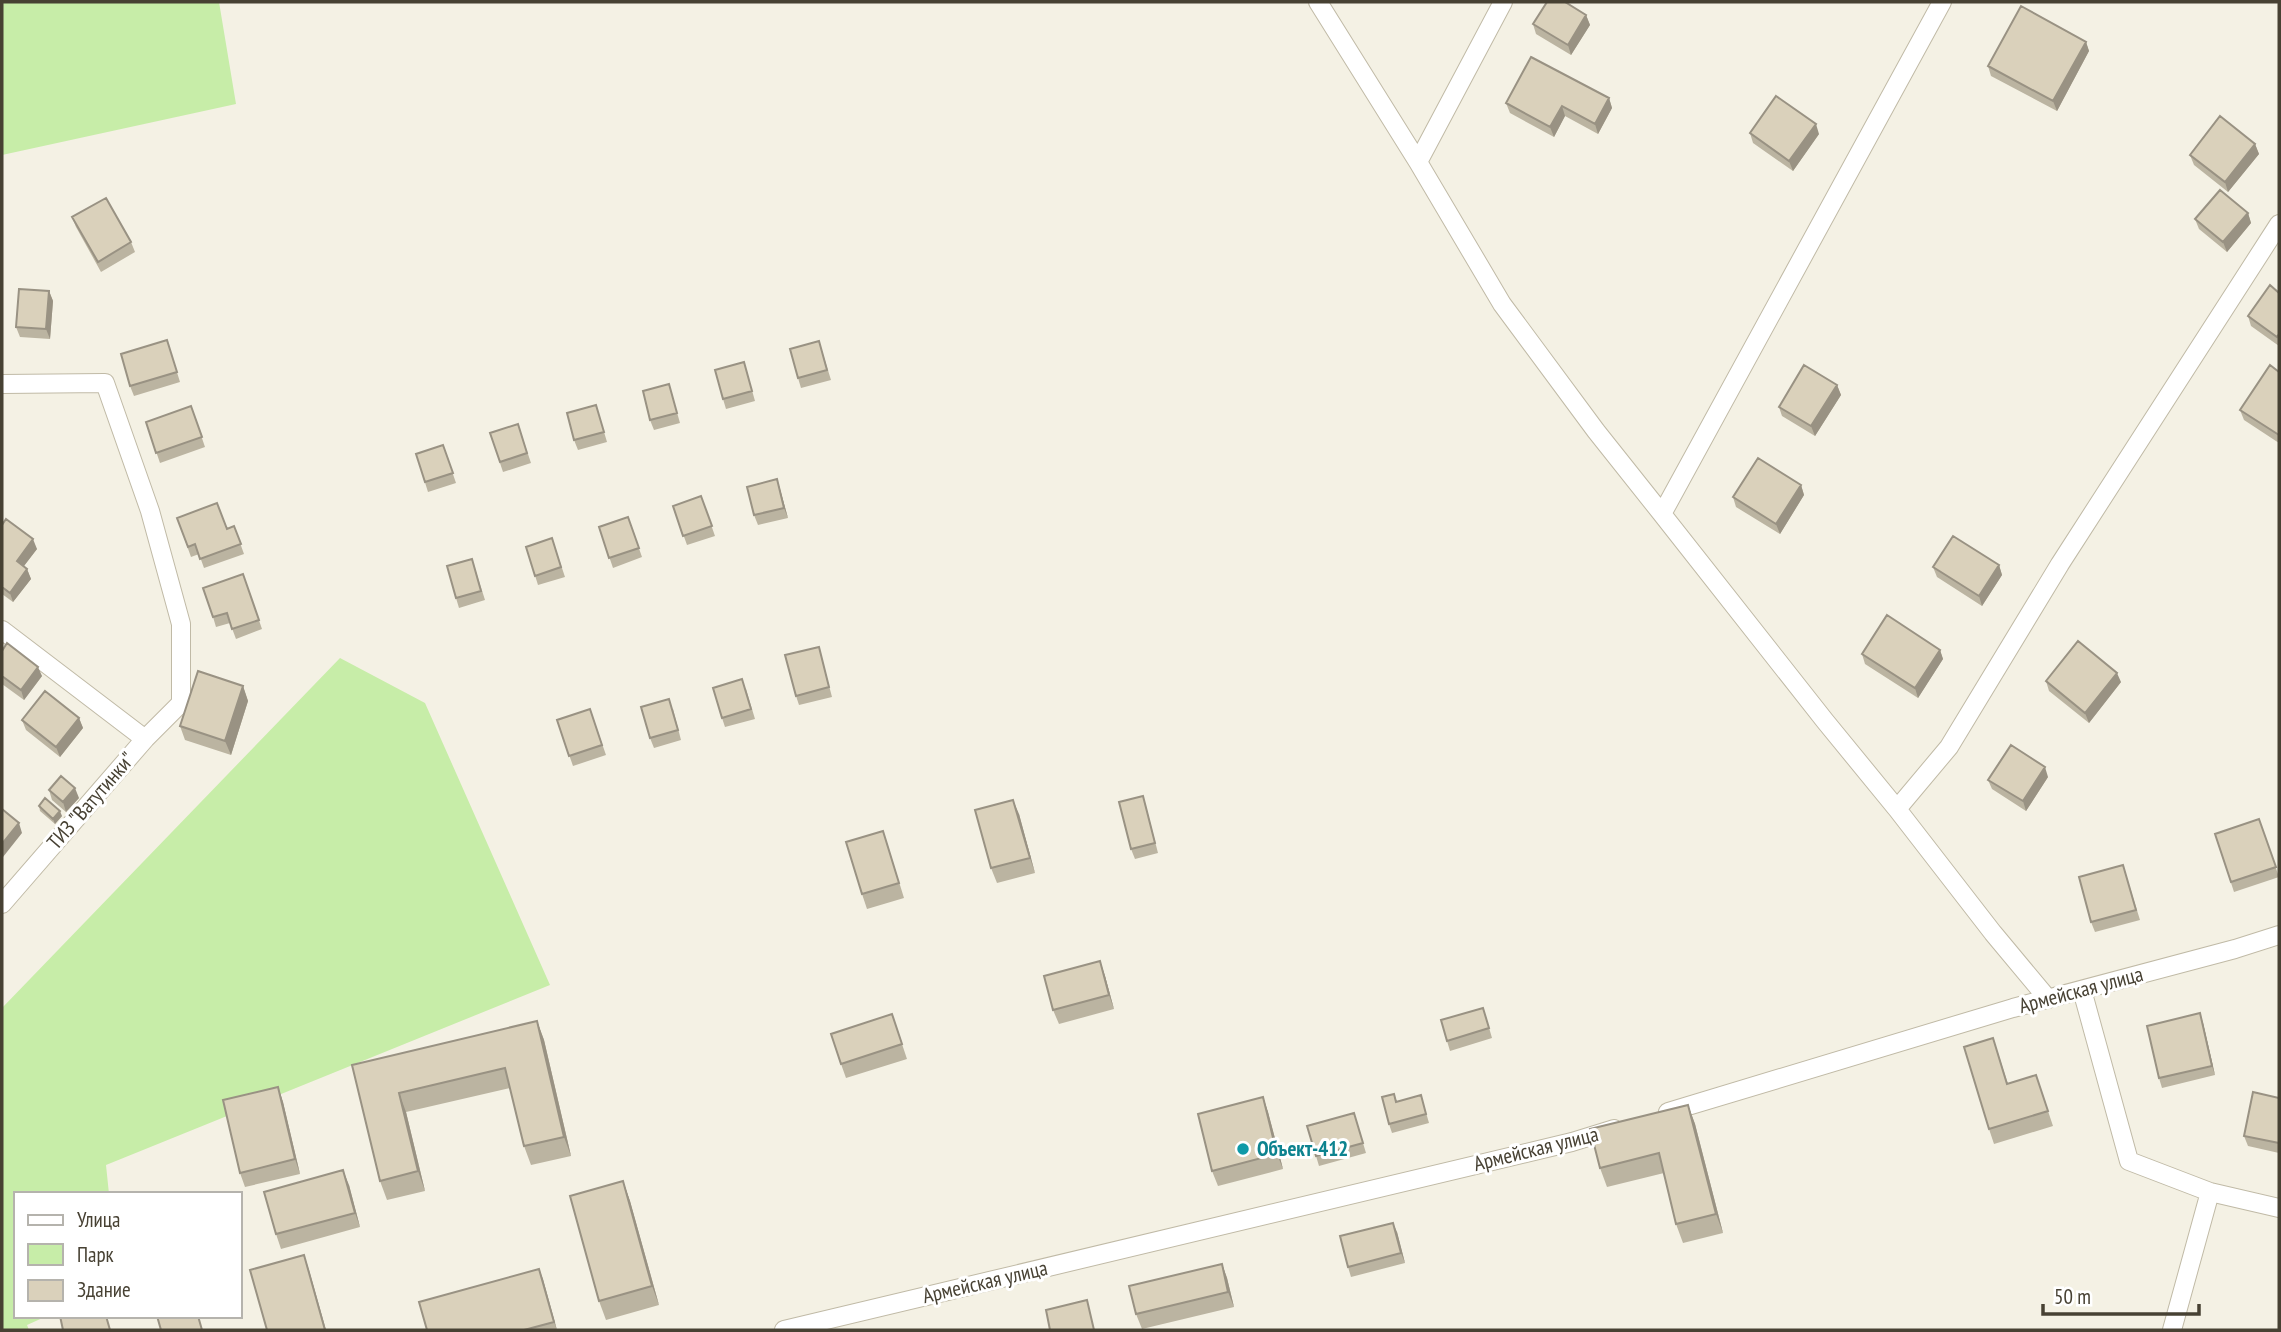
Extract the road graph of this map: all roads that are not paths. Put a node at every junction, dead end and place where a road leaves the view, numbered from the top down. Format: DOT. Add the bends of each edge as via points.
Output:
graph roads {
  1 [pos="1318,2"];
  2 [pos="1503,2"];
  3 [pos="1942,2"];
  4 [pos="1418,162"];
  5 [pos="2279,224"];
  6 [pos="2,384"];
  7 [pos="1662,514"];
  8 [pos="2,630"];
  9 [pos="145,739"];
  10 [pos="1897,809"];
  11 [pos="2,904"];
  12 [pos="2279,934"];
  13 [pos="2082,990"];
  14 [pos="2048,999"];
  15 [pos="2210,1192"];
  16 [pos="2279,1208"];
  17 [pos="784,1330"];
  18 [pos="2172,1330"];
  1 -- 4 [label="street"];
  2 -- 4 [label="street"];
  3 -- 7 [label="street"];
  4 -- 7 [label="street" via="1502,304"];
  5 -- 10 [label="street" via="2060,564 1949,747"];
  6 -- 9 [label="street" via="105,383 150,512 181,624 181,704"];
  7 -- 10 [label="street"];
  8 -- 9 [label="street, ТИЗ \"Ватутинки\""];
  9 -- 11 [label="street, ТИЗ \"Ватутинки\""];
  10 -- 14 [label="street"];
  12 -- 13 [label="street, Армейская улица"];
  13 -- 14 [label="street, Армейская улица"];
  13 -- 15 [label="street" via="2129,1161"];
  14 -- 17 [label="street, Армейская улица" via="1558,1145"];
  15 -- 16 [label="street"];
  15 -- 18 [label="street"];
}
